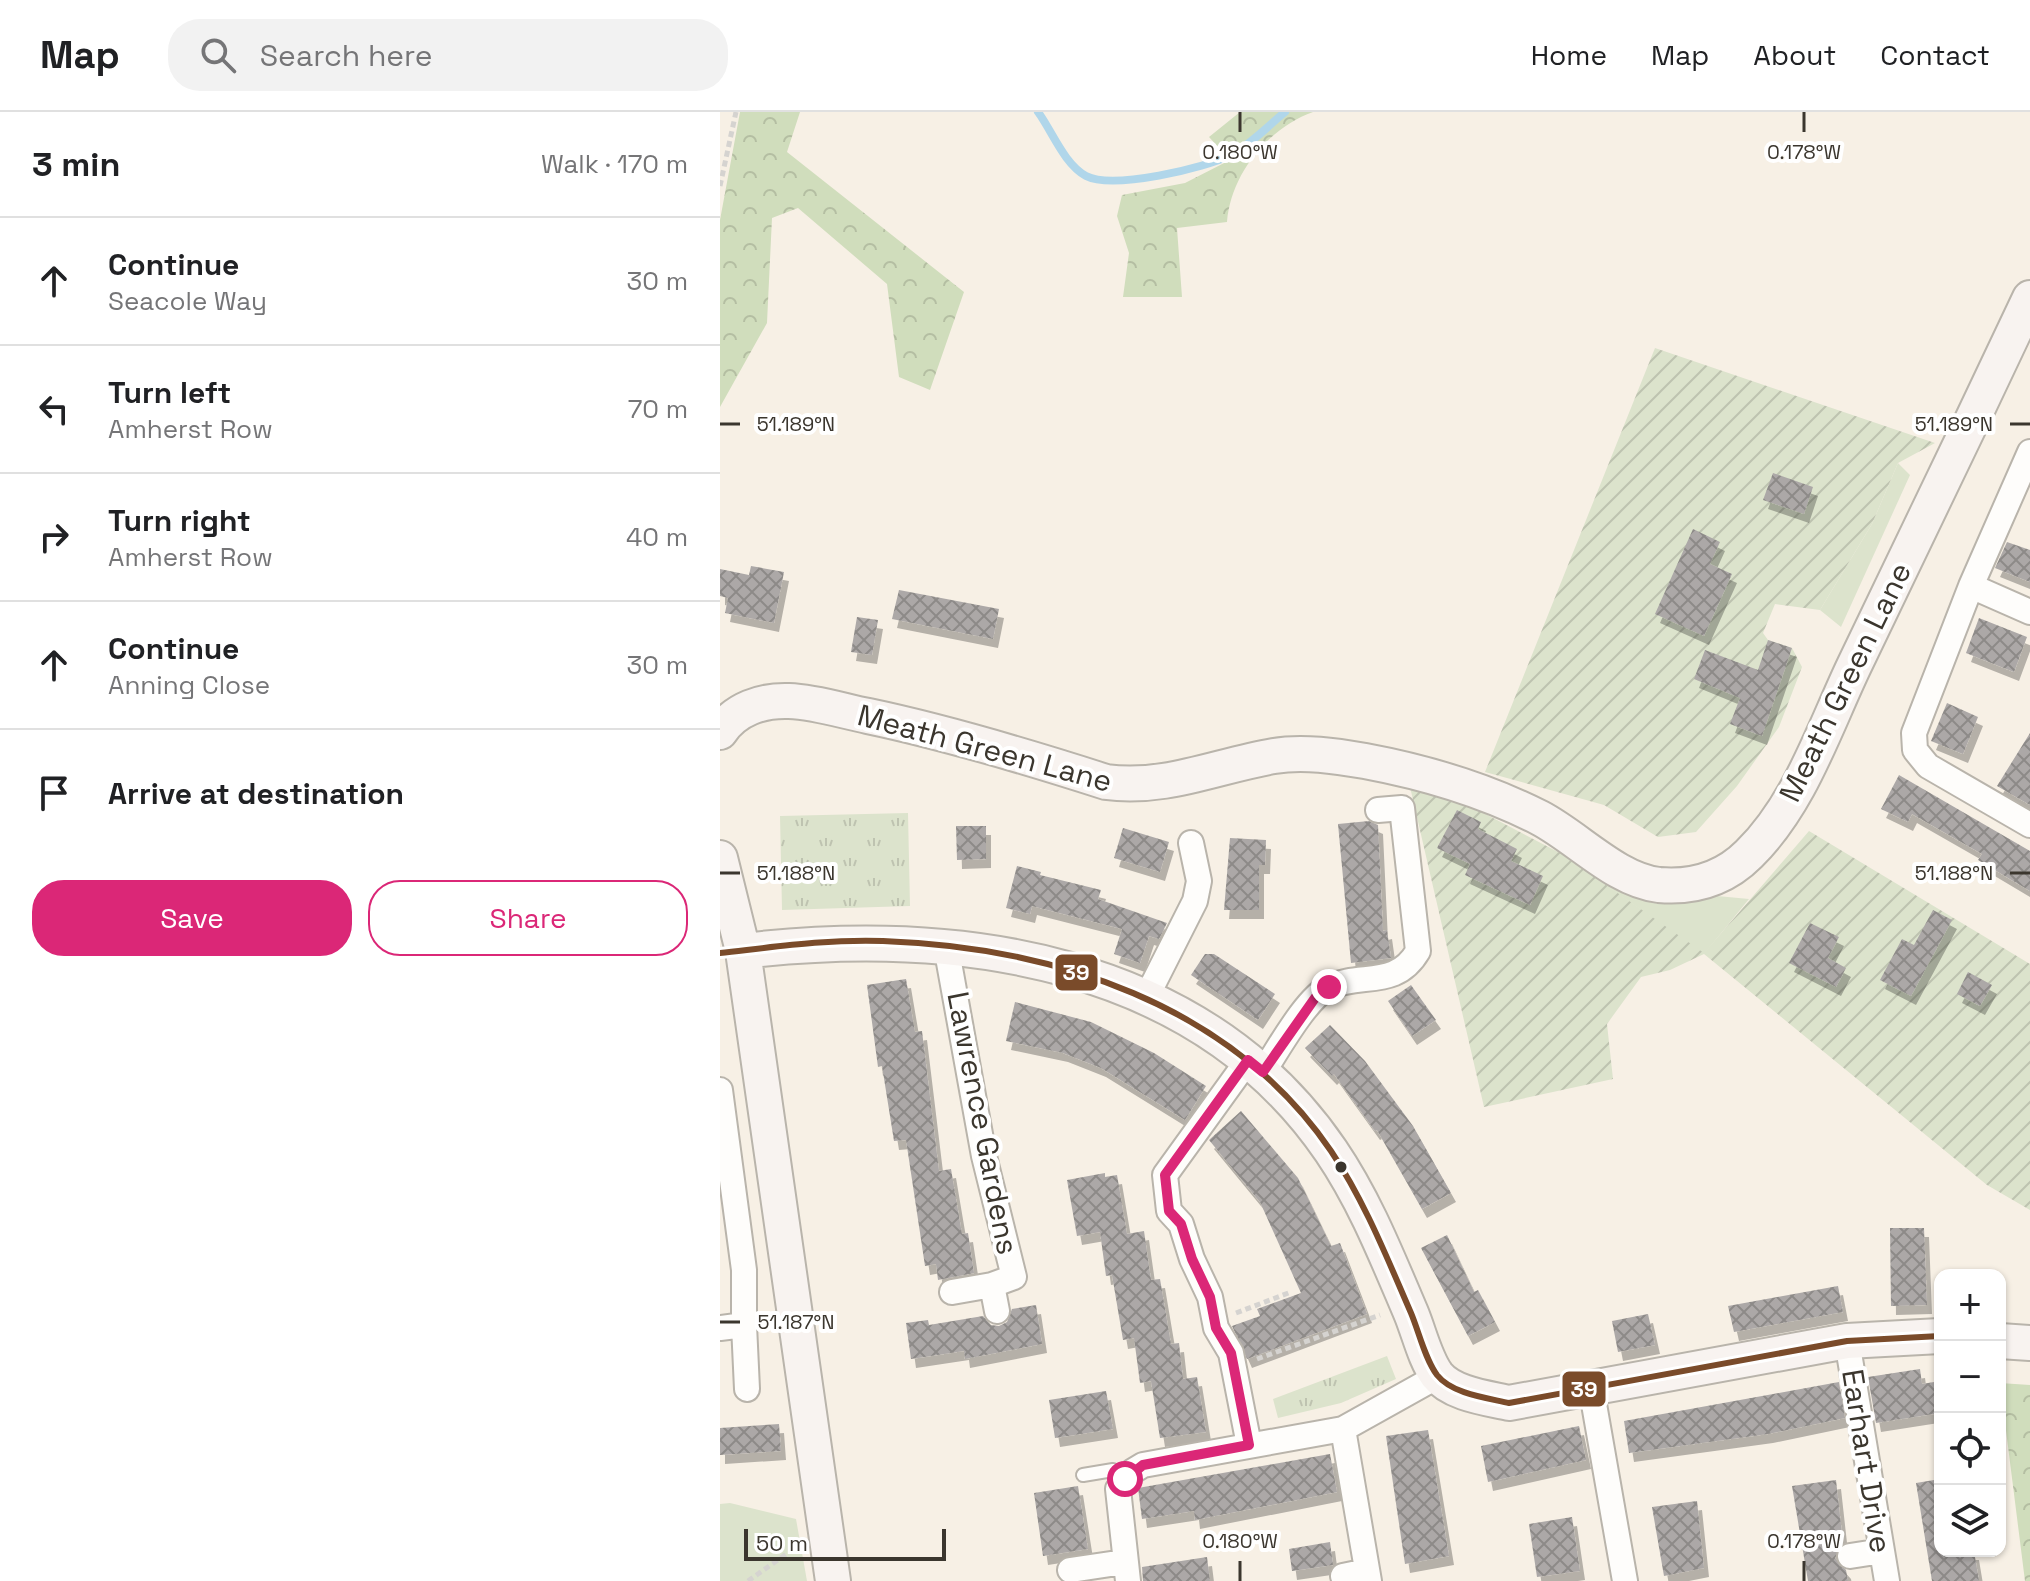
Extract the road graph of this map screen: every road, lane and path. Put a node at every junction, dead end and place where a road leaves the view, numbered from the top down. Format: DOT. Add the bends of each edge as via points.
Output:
graph roads {
  1 [pos="736,112"];
  2 [pos="720,186"];
  3 [pos="2030,298"];
  4 [pos="2030,452"];
  5 [pos="1971,586"];
  6 [pos="2030,612"];
  7 [pos="720,732"];
  8 [pos="1378,810"];
  9 [pos="2030,825"];
  10 [pos="1191,843"];
  11 [pos="720,858"];
  12 [pos="946,946"];
  13 [pos="731,952"];
  14 [pos="1146,998"];
  15 [pos="1256,1066"];
  16 [pos="720,1090"];
  17 [pos="992,1285"];
  18 [pos="952,1292"];
  19 [pos="1291,1292"];
  20 [pos="997,1311"];
  21 [pos="1384,1314"];
  22 [pos="1215,1321"];
  23 [pos="732,1327"];
  24 [pos="1934,1336"];
  25 [pos="1847,1341"];
  26 [pos="2006,1341"];
  27 [pos="2030,1343"];
  28 [pos="1234,1368"];
  29 [pos="1438,1376"];
  30 [pos="1591,1387"];
  31 [pos="747,1389"];
  32 [pos="1343,1429"];
  33 [pos="1249,1445"];
  34 [pos="1083,1475"];
  35 [pos="1125,1479"];
  36 [pos="825,1527"];
  37 [pos="1882,1551"];
  38 [pos="1850,1556"];
  39 [pos="1070,1570"];
  40 [pos="1126,1572"];
  41 [pos="1360,1576"];
  42 [pos="748,1581"];
  43 [pos="833,1581"];
  44 [pos="1625,1581"];
  45 [pos="1887,1581"];
  1 -- 2 [label="path"];
  3 -- 7 [label="street, Meath Green Lane" via="1809,766 1752,852 1731,871 1703,883 1640,881 1513,806 1424,775 1324,755 1275,756 1132,786 890,720 810,704 787,701 744,709"];
  4 -- 5 [label="street"];
  5 -- 6 [label="street"];
  5 -- 9 [label="street" via="1914,733 1915,750 1928,766"];
  8 -- 15 [label="street" via="1402,808 1418,951 1398,974 1329,987"];
  10 -- 14 [label="street" via="1199,881 1195,901"];
  11 -- 13 [label="street"];
  12 -- 13 [label="street" via="808,943"];
  12 -- 14 [label="street" via="1081,972"];
  12 -- 17 [label="street, Lawrence Gardens" via="984,1156 1014,1277"];
  13 -- 36 [label="street"];
  14 -- 15 [label="street" via="1201,1026"];
  15 -- 22 [label="street" via="1165,1175 1169,1211 1181,1224"];
  15 -- 29 [label="street" via="1330,1150 1375,1226"];
  16 -- 23 [label="street" via="744,1270"];
  17 -- 18 [label="street, Lawrence Gardens"];
  17 -- 20 [label="street, Lawrence Gardens"];
  19 -- 22 [label="path"];
  21 -- 28 [label="path"];
  22 -- 28 [label="street"];
  23 -- 31 [label="street"];
  24 -- 25 [label="street"];
  25 -- 30 [label="street"];
  25 -- 37 [label="street, Earhart Drive"];
  26 -- 27 [label="street"];
  28 -- 33 [label="street"];
  29 -- 30 [label="street" via="1472,1396 1509,1403"];
  29 -- 32 [label="street"];
  30 -- 44 [label="street"];
  32 -- 33 [label="street"];
  32 -- 41 [label="street"];
  33 -- 35 [label="street" via="1143,1465"];
  34 -- 35 [label="lane" via="1113,1470"];
  35 -- 40 [label="street" via="1118,1489"];
  36 -- 42 [label="path"];
  36 -- 43 [label="street"];
  37 -- 38 [label="street"];
  37 -- 45 [label="street, Earhart Drive"];
  39 -- 40 [label="street"];
}
